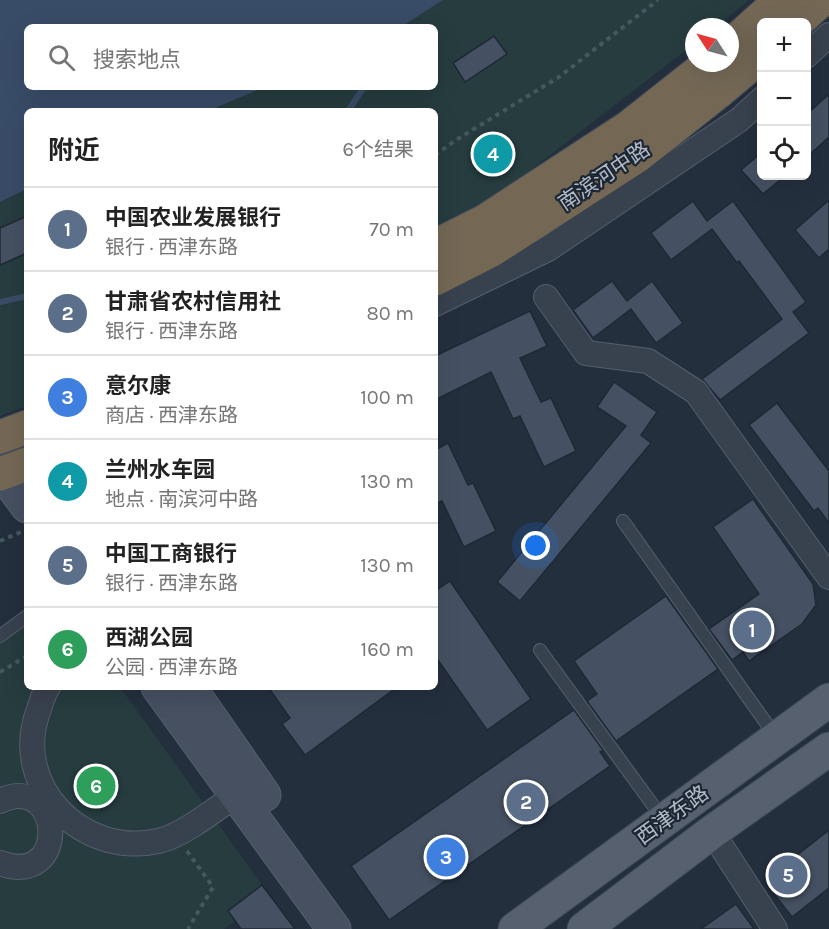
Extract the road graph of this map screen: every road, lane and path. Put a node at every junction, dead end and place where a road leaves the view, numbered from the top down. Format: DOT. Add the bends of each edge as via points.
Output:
graph roads {
  1 [pos="658,0"];
  2 [pos="781,0"];
  3 [pos="821,0"];
  4 [pos="801,18"];
  5 [pos="829,35"];
  6 [pos="739,38"];
  7 [pos="811,52"];
  8 [pos="757,59"];
  9 [pos="699,72"];
  10 [pos="757,104"];
  11 [pos="438,153"];
  12 [pos="438,244"];
  13 [pos="438,277"];
  14 [pos="546,297"];
  15 [pos="438,303"];
  16 [pos="12,454"];
  17 [pos="24,496"];
  18 [pos="623,521"];
  19 [pos="24,530"];
  20 [pos="0,541"];
  21 [pos="829,577"];
  22 [pos="24,618"];
  23 [pos="0,636"];
  24 [pos="540,650"];
  25 [pos="24,658"];
  26 [pos="0,672"];
  27 [pos="47,690"];
  28 [pos="160,690"];
  29 [pos="191,690"];
  30 [pos="829,700"];
  31 [pos="776,738"];
  32 [pos="829,749"];
  33 [pos="237,795"];
  34 [pos="0,801"];
  35 [pos="48,807"];
  36 [pos="664,820"];
  37 [pos="712,832"];
  38 [pos="175,833"];
  39 [pos="4,869"];
  40 [pos="188,929"];
  41 [pos="334,929"];
  42 [pos="358,929"];
  43 [pos="515,929"];
  44 [pos="584,929"];
  45 [pos="775,929"];
  1 -- 11 [label="path" via="559,77"];
  2 -- 6 [label="highway"];
  3 -- 4 [label="highway"];
  5 -- 7 [label="street"];
  8 -- 13 [label="highway, 南滨河中路" via="636,157 492,250"];
  9 -- 12 [label="highway, 南滨河中路" via="629,127 484,221"];
  10 -- 15 [label="street" via="739,120 548,249"];
  14 -- 21 [label="street" via="586,353 648,361 696,392"];
  16 -- 17 [label="main road"];
  18 -- 31 [label="lane"];
  19 -- 20 [label="path"];
  22 -- 23 [label="lane"];
  24 -- 36 [label="lane"];
  25 -- 26 [label="path"];
  27 -- 35 [label="street" via="32,727 34,767"];
  28 -- 33 [label="main road"];
  29 -- 42 [label="main road"];
  30 -- 31 [label="main road, 西津东路"];
  31 -- 36 [label="main road, 西津东路"];
  32 -- 37 [label="main road, 西津东路"];
  33 -- 38 [label="street"];
  33 -- 41 [label="main road"];
  34 -- 35 [label="street" via="22,797"];
  35 -- 38 [label="street" via="81,830 119,843 159,841"];
  35 -- 39 [label="street" via="52,838 47,851 25,867"];
  36 -- 43 [label="main road, 西津东路"];
  37 -- 44 [label="main road, 西津东路"];
  37 -- 45 [label="street"];
  38 -- 40 [label="path" via="213,887"];
}
